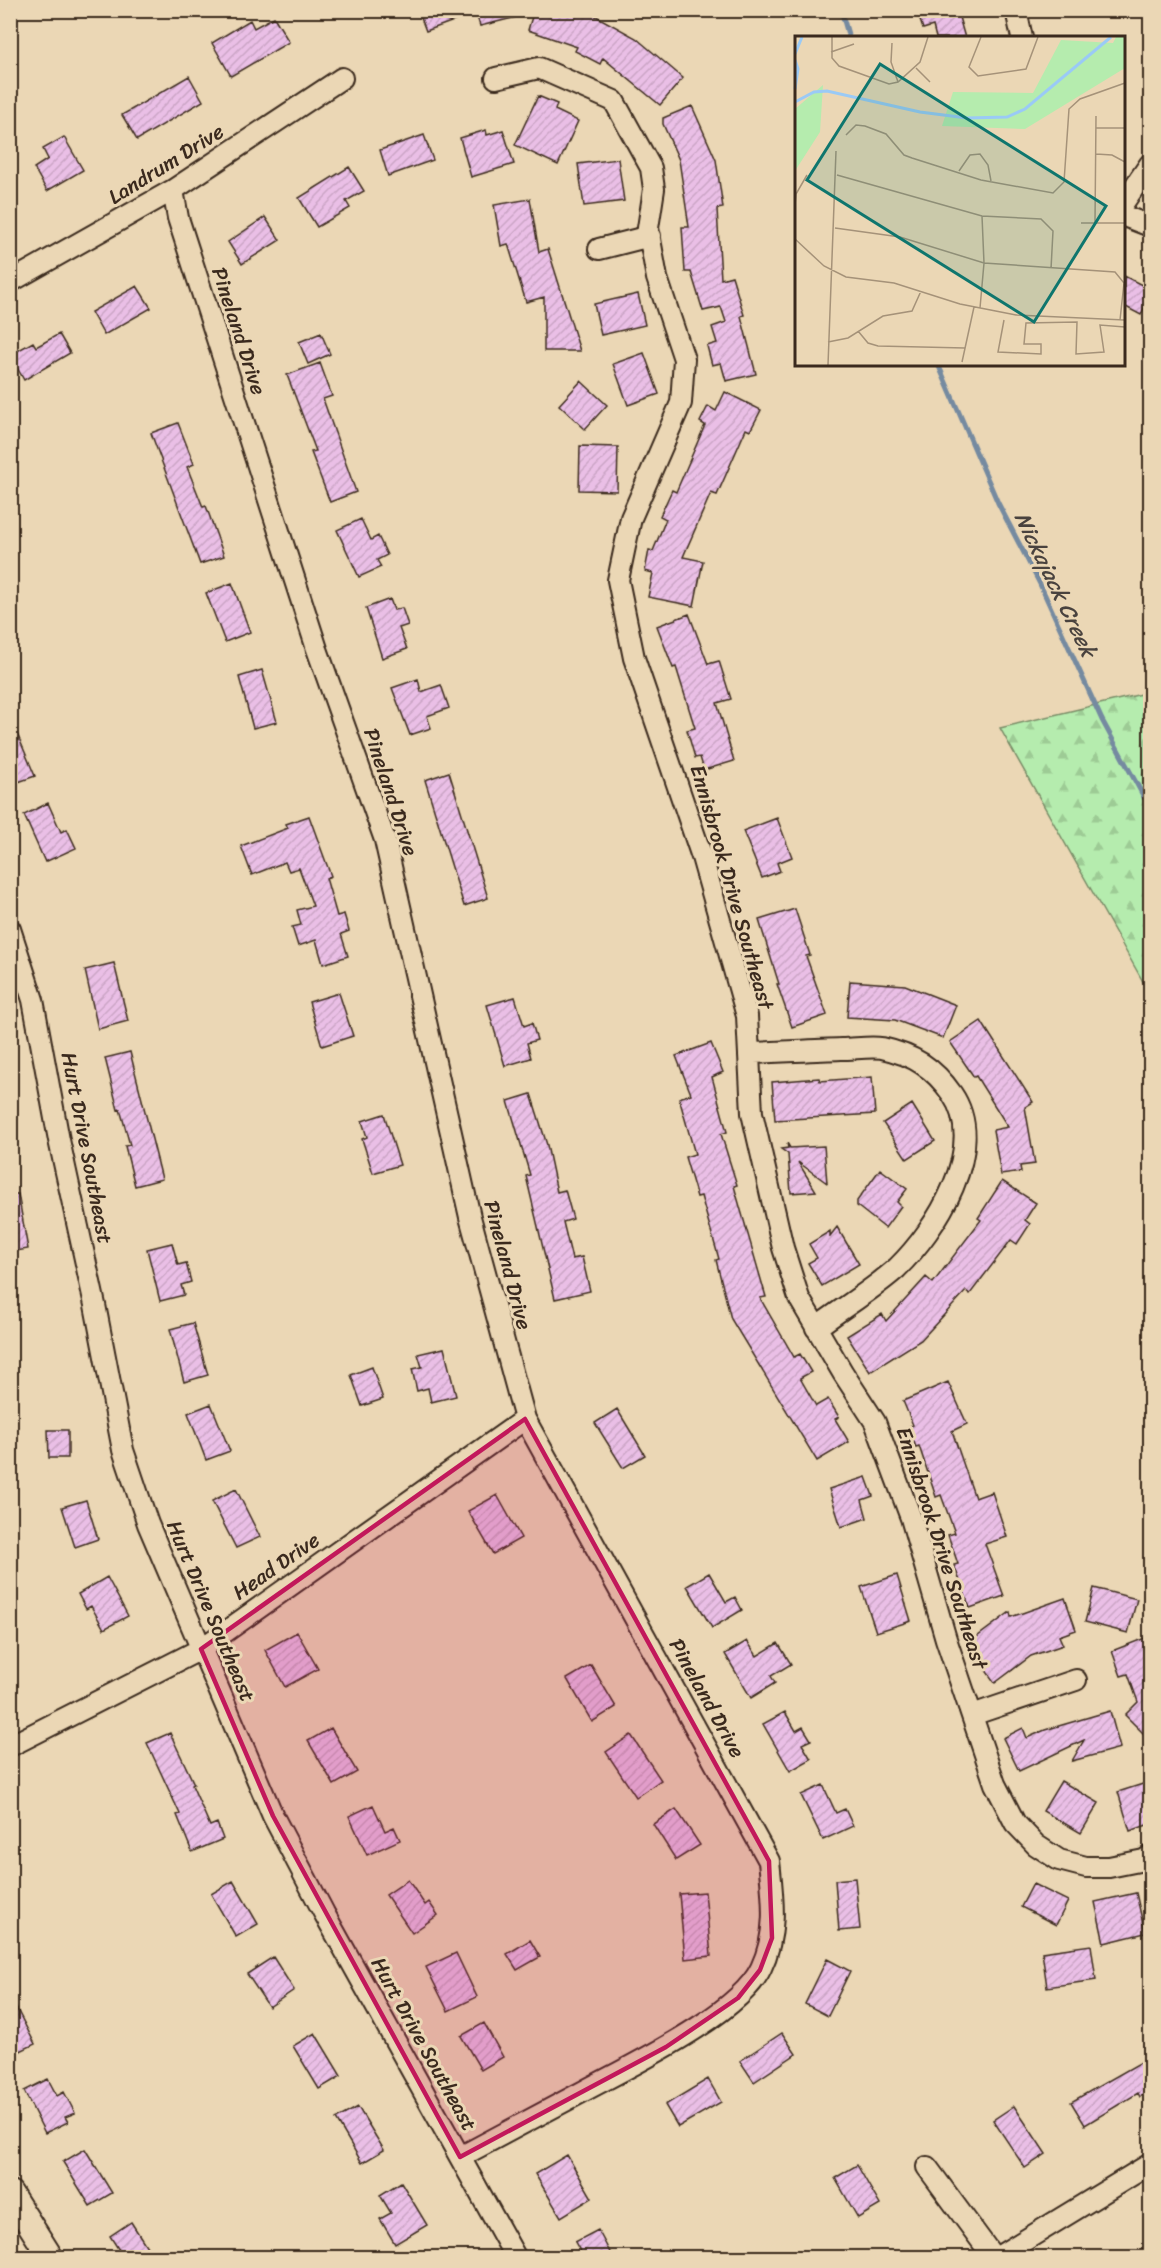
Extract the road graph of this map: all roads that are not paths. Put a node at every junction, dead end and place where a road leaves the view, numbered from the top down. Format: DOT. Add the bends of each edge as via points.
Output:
graph roads {
  1 [pos="1016,10"];
  2 [pos="1022,36"];
  3 [pos="342,78"];
  4 [pos="496,78"];
  5 [pos="1150,164"];
  6 [pos="173,190"];
  7 [pos="1125,201"];
  8 [pos="1125,216"];
  9 [pos="1150,226"];
  10 [pos="650,236"];
  11 [pos="599,249"];
  12 [pos="10,282"];
  13 [pos="10,929"];
  14 [pos="750,1053"];
  15 [pos="816,1328"];
  16 [pos="525,1419"];
  17 [pos="201,1649"];
  18 [pos="1076,1680"];
  19 [pos="972,1715"];
  20 [pos="10,1746"];
  21 [pos="1150,1856"];
  22 [pos="460,2157"];
  23 [pos="1150,2164"];
  24 [pos="927,2167"];
  25 [pos="10,2193"];
  26 [pos="51,2258"];
  27 [pos="516,2258"];
  28 [pos="995,2258"];
  1 -- 2 [label="street"];
  3 -- 6 [label="street, Landrum Drive"];
  4 -- 10 [label="street, Ennisbrook Drive Southeast" via="539,68 614,101 651,168 654,189"];
  5 -- 7 [label="street"];
  6 -- 12 [label="street, Landrum Drive"];
  6 -- 16 [label="street, Pineland Drive" via="178,218 313,637 385,840 470,1217"];
  8 -- 9 [label="street"];
  10 -- 11 [label="street"];
  10 -- 14 [label="street, Ennisbrook Drive Southeast" via="657,278 684,359 681,403 630,518 618,580 634,658 712,891 747,1017"];
  13 -- 17 [label="street, Hurt Drive Southeast" via="33,1000 123,1450 148,1524"];
  14 -- 15 [label="street, Ennisbrook Drive Southeast" via="752,1113 783,1248 799,1298"];
  14 -- 15 [label="street" via="881,1048 927,1064 958,1103 966,1131 960,1168 950,1196 924,1237 896,1269"];
  15 -- 19 [label="street, Ennisbrook Drive Southeast" via="874,1422 910,1518"];
  16 -- 17 [label="street, Head Drive"];
  16 -- 22 [label="street, Pineland Drive" via="769,1861 772,1938 760,1970 738,1998 666,2047"];
  17 -- 20 [label="street, Head Drive"];
  17 -- 22 [label="street, Hurt Drive Southeast" via="273,1816"];
  18 -- 19 [label="street"];
  19 -- 21 [label="street, Ennisbrook Drive Southeast" via="995,1784 1015,1823 1036,1845 1059,1860 1086,1868 1109,1867"];
  22 -- 27 [label="street, Hurt Drive Southeast"];
  23 -- 28 [label="street"];
  24 -- 28 [label="street"];
  25 -- 26 [label="street"];
}
